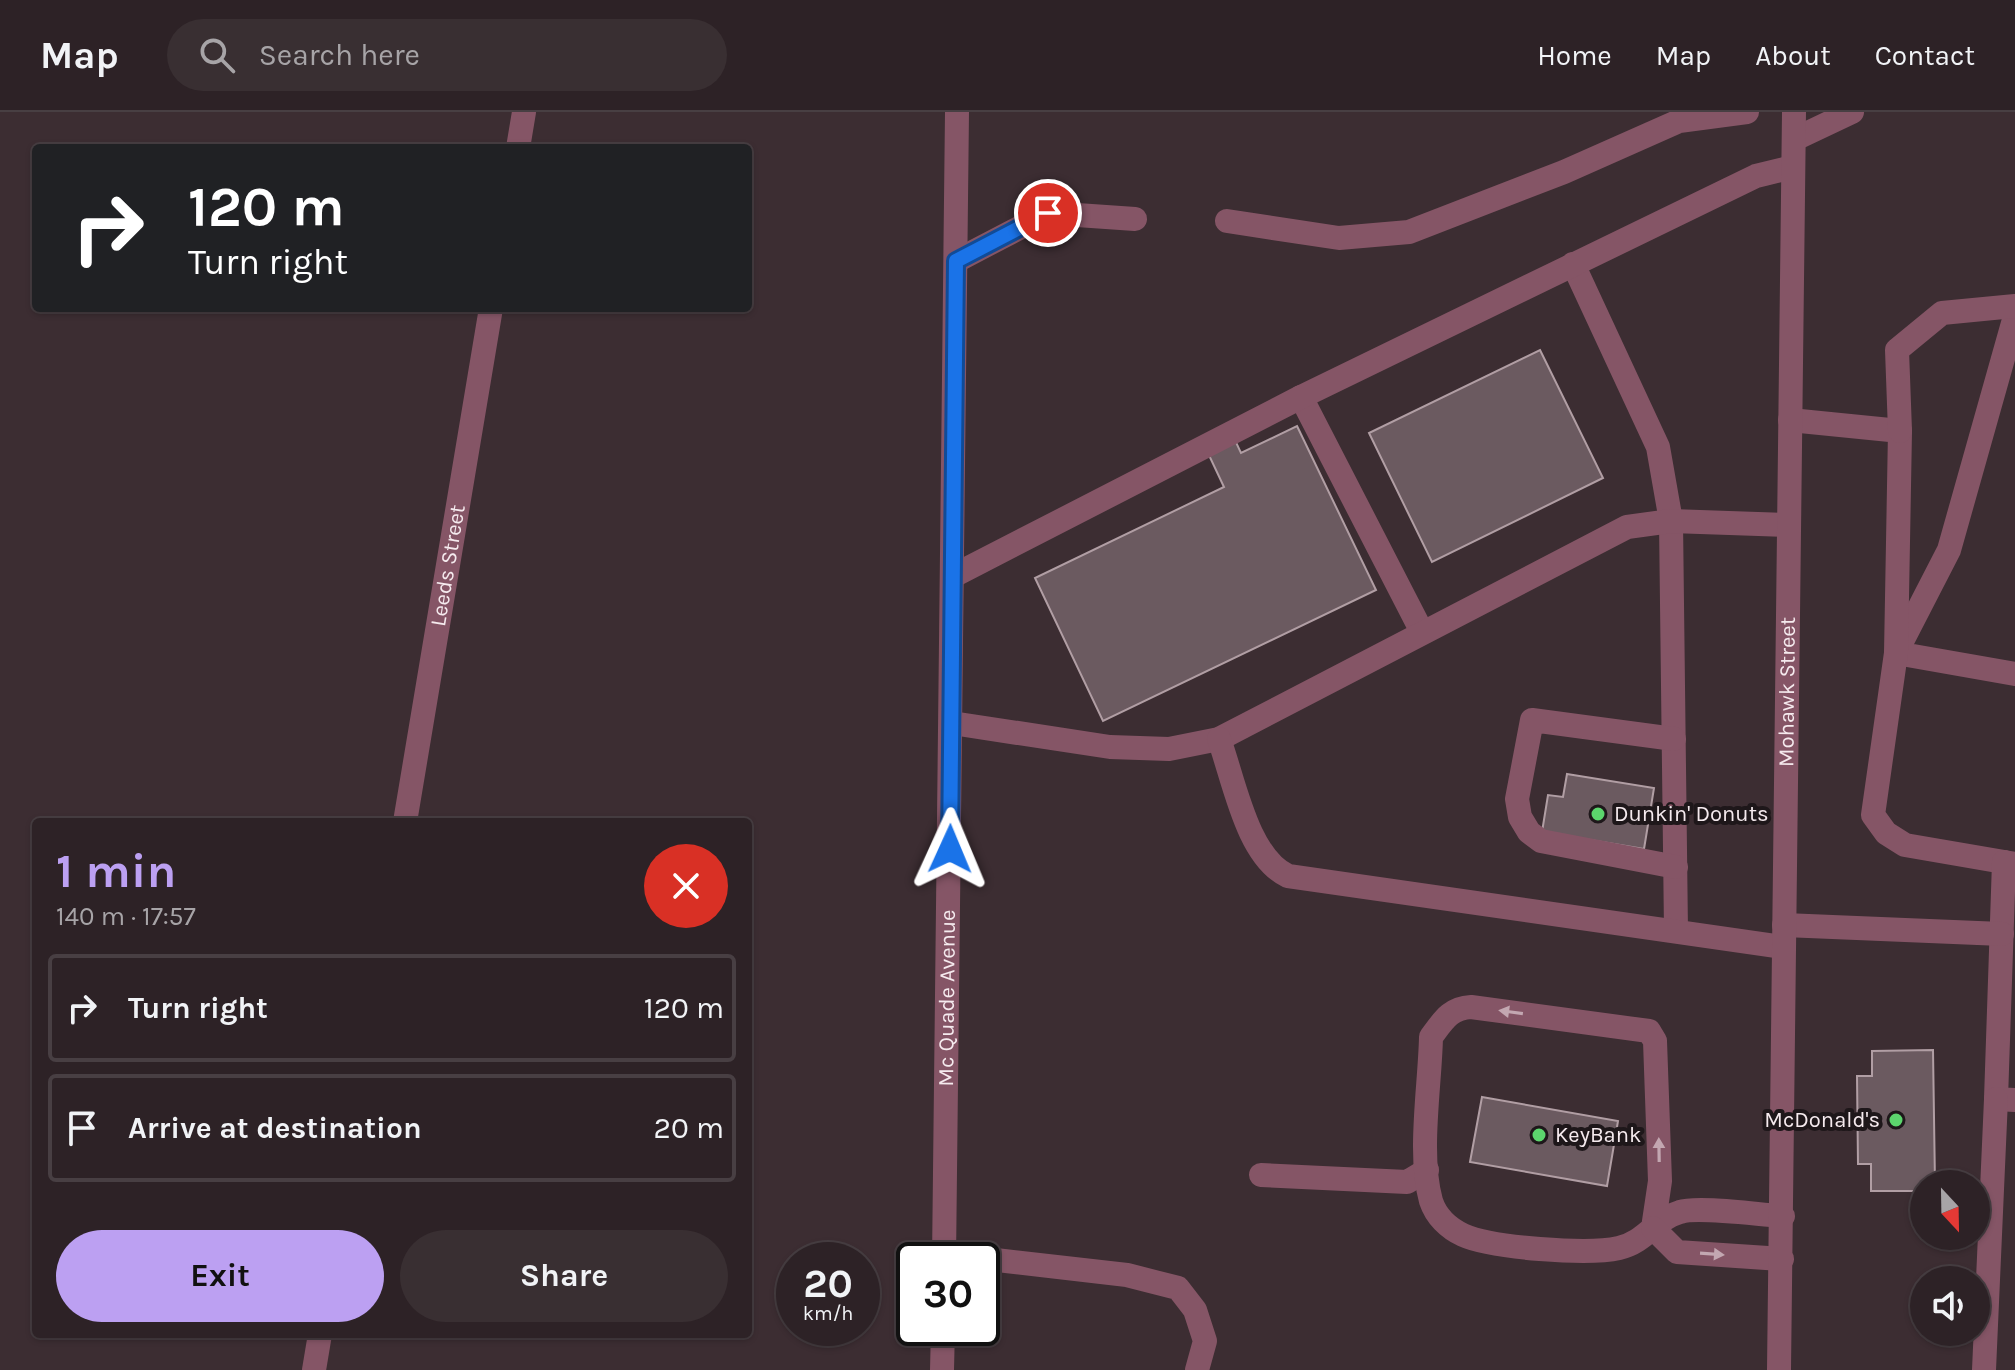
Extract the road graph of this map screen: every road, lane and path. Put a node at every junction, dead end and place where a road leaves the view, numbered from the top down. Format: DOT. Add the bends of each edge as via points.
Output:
graph roads {
  1 [pos="524,112"];
  2 [pos="957,112"];
  3 [pos="1747,112"];
  4 [pos="1794,112"];
  5 [pos="1852,112"];
  6 [pos="1795,139"];
  7 [pos="519,144"];
  8 [pos="1793,167"];
  9 [pos="1135,219"];
  10 [pos="1227,221"];
  11 [pos="956,261"];
  12 [pos="1573,264"];
  13 [pos="2015,306"];
  14 [pos="490,312"];
  15 [pos="2015,316"];
  16 [pos="1301,397"];
  17 [pos="1790,420"];
  18 [pos="1900,431"];
  19 [pos="1671,521"];
  20 [pos="1788,525"];
  21 [pos="953,576"];
  22 [pos="1422,632"];
  23 [pos="1896,653"];
  24 [pos="2015,674"];
  25 [pos="952,723"];
  26 [pos="1219,739"];
  27 [pos="1674,739"];
  28 [pos="406,818"];
  29 [pos="2010,863"];
  30 [pos="1676,867"];
  31 [pos="1676,931"];
  32 [pos="2002,934"];
  33 [pos="1783,936"];
  34 [pos="2008,976"];
  35 [pos="2006,1100"];
  36 [pos="1427,1170"];
  37 [pos="1261,1175"];
  38 [pos="1783,1216"];
  39 [pos="1653,1228"];
  40 [pos="944,1242"];
  41 [pos="1782,1259"];
  42 [pos="1000,1263"];
  43 [pos="319,1338"];
  44 [pos="943,1346"];
  45 [pos="314,1370"];
  46 [pos="942,1370"];
  47 [pos="1197,1370"];
  48 [pos="1779,1370"];
  49 [pos="1984,1370"];
  1 -- 7 [label="street"];
  2 -- 11 [label="street, Mc Quade Avenue"];
  3 -- 10 [label="street" via="1679,121 1409,232 1339,238"];
  4 -- 6 [label="street, Mohawk Street"];
  5 -- 6 [label="street"];
  6 -- 8 [label="street, Mohawk Street"];
  8 -- 12 [label="street" via="1756,176"];
  8 -- 17 [label="street, Mohawk Street"];
  9 -- 11 [label="street" via="1048,213"];
  11 -- 21 [label="street, Mc Quade Avenue"];
  12 -- 16 [label="street"];
  12 -- 19 [label="street" via="1658,447"];
  13 -- 18 [label="street" via="1942,313 1897,350"];
  14 -- 28 [label="street, Leeds Street"];
  15 -- 23 [label="street" via="1949,550"];
  16 -- 21 [label="street"];
  16 -- 22 [label="street"];
  17 -- 18 [label="street"];
  17 -- 20 [label="street, Mohawk Street"];
  18 -- 23 [label="street"];
  19 -- 20 [label="street"];
  19 -- 22 [label="street" via="1627,527"];
  19 -- 27 [label="street"];
  20 -- 33 [label="street, Mohawk Street"];
  21 -- 25 [label="street, Mc Quade Avenue"];
  22 -- 26 [label="street"];
  23 -- 24 [label="street"];
  23 -- 29 [label="street" via="1873,815 1886,833 1905,845"];
  25 -- 26 [label="street" via="1110,747 1169,749"];
  25 -- 40 [label="street, Mc Quade Avenue"];
  26 -- 31 [label="street" via="1259,851 1273,869 1288,876"];
  27 -- 30 [label="street"];
  27 -- 30 [label="street" via="1532,720 1517,799 1520,817 1541,841"];
  29 -- 32 [label="street"];
  30 -- 31 [label="street"];
  31 -- 33 [label="street"];
  32 -- 33 [label="street"];
  32 -- 34 [label="street"];
  33 -- 38 [label="street, Mohawk Street"];
  34 -- 35 [label="street"];
  35 -- 49 [label="street"];
  36 -- 37 [label="street" via="1407,1182"];
  36 -- 39 [label="street" via="1441,1220 1464,1236 1564,1253 1618,1248 1644,1240"];
  39 -- 36 [label="street, one-way" via="1660,1181 1655,1041 1649,1031 1457,1008 1431,1037"];
  38 -- 39 [label="street" via="1681,1211"];
  38 -- 41 [label="street, Mohawk Street"];
  39 -- 41 [label="street, one-way" via="1677,1252"];
  41 -- 48 [label="street, Mohawk Street"];
  42 -- 47 [label="street" via="1127,1275 1178,1288 1195,1310 1205,1341"];
  43 -- 45 [label="street"];
  44 -- 46 [label="street"];
}
